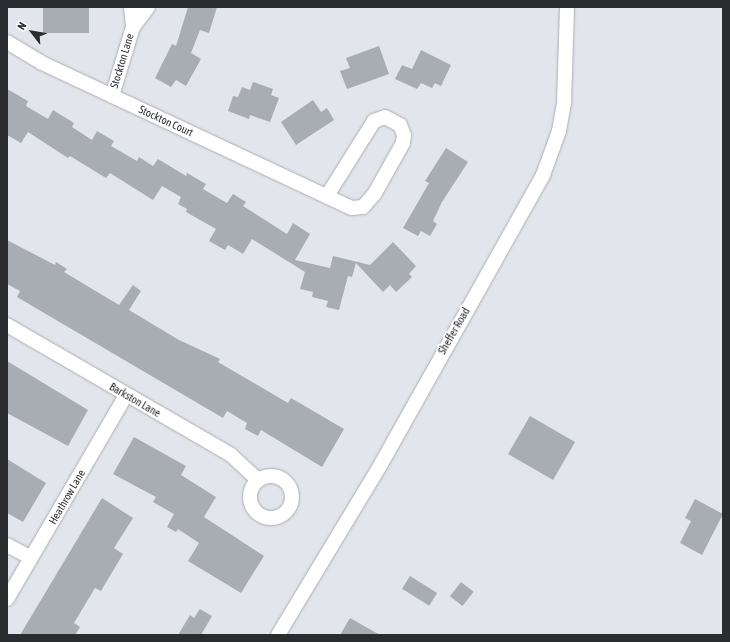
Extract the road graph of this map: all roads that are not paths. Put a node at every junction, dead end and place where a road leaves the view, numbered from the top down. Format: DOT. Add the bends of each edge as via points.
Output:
graph roads {
  1 [pos="131,7"];
  2 [pos="148,7"];
  3 [pos="567,7"];
  4 [pos="133,27"];
  5 [pos="7,42"];
  6 [pos="112,96"];
  7 [pos="327,196"];
  8 [pos="7,325"];
  9 [pos="126,395"];
  10 [pos="258,480"];
  11 [pos="7,544"];
  12 [pos="31,558"];
  13 [pos="7,599"];
  14 [pos="278,635"];
  1 -- 4 [label="street, Stockton Lane"];
  2 -- 4 [label="street, Stockton Lane"];
  3 -- 14 [label="street, Sheffer Road" via="564,103 559,131 542,175 381,464"];
  4 -- 6 [label="street, Stockton Lane"];
  5 -- 6 [label="street, Stockton Court" via="42,63"];
  6 -- 7 [label="street, Stockton Court"];
  7 -- 7 [label="street, Stockton Court" via="357,209 370,202 403,143 404,135 400,125 385,117 374,121"];
  8 -- 9 [label="street, Barkston Lane"];
  9 -- 10 [label="street, Barkston Lane" via="231,455"];
  9 -- 12 [label="street, Heathrow Lane"];
  11 -- 12 [label="street"];
  12 -- 13 [label="street, Heathrow Lane"];
}
